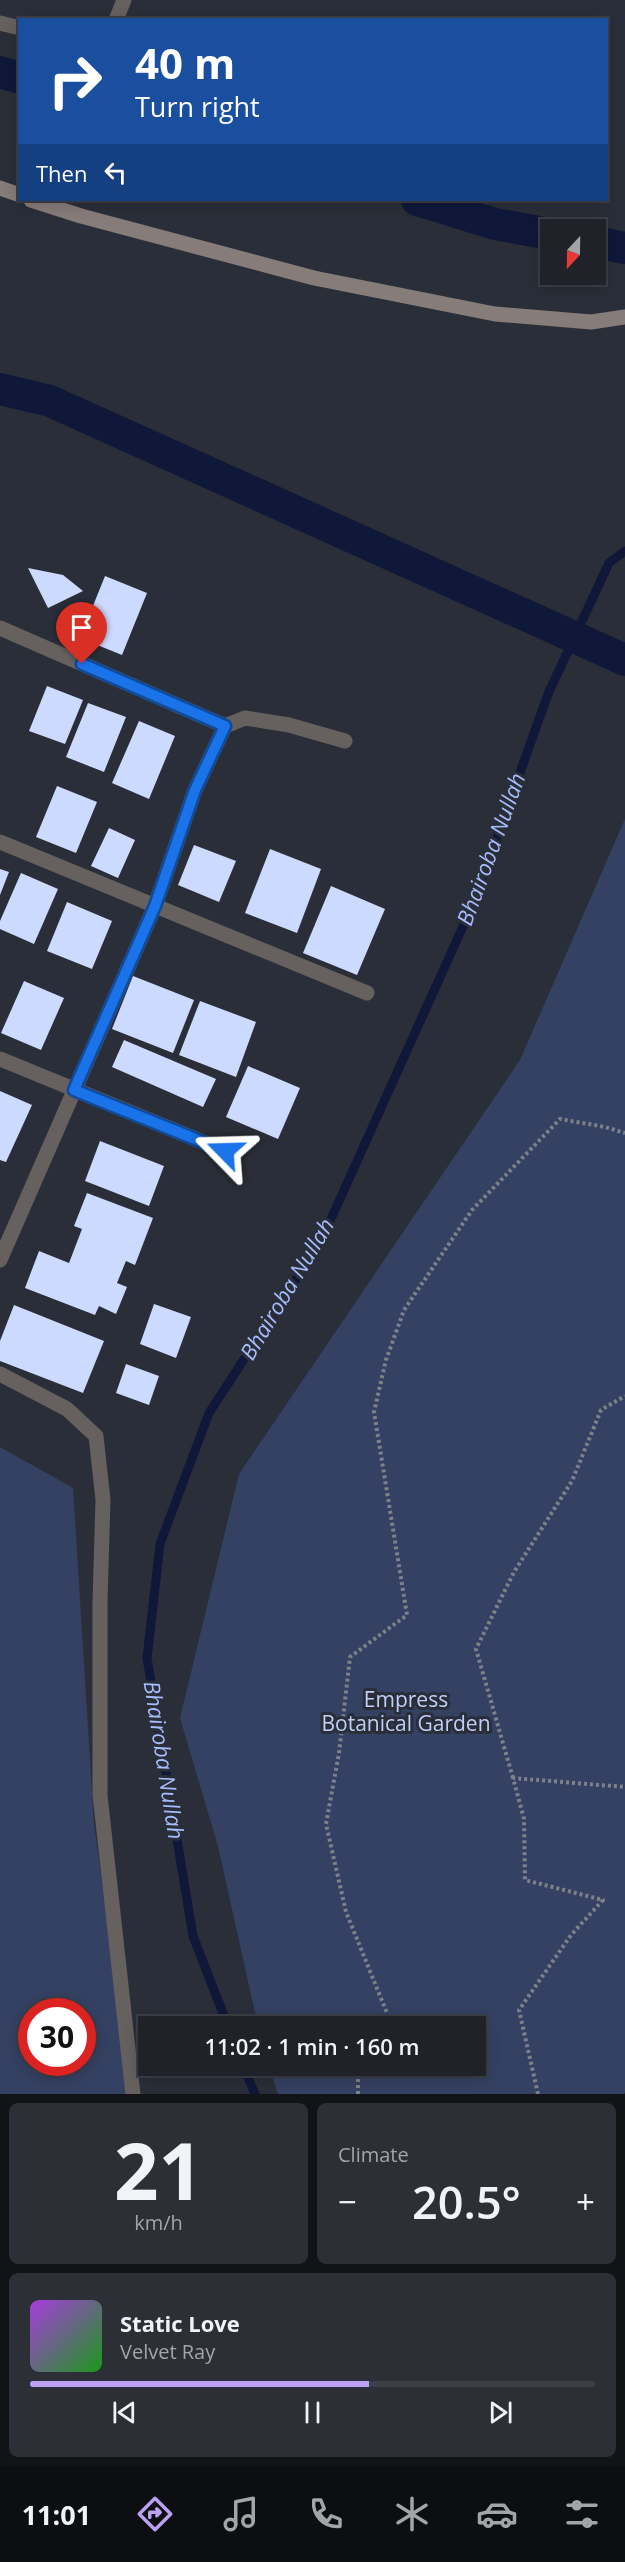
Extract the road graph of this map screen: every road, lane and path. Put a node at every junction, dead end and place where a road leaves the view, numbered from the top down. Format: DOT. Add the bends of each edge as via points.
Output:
graph roads {
  1 [pos="124,0"];
  2 [pos="117,18"];
  3 [pos="0,23"];
  4 [pos="18,28"];
  5 [pos="0,188"];
  6 [pos="18,194"];
  7 [pos="50,203"];
  8 [pos="625,317"];
  9 [pos="0,628"];
  10 [pos="225,726"];
  11 [pos="345,741"];
  12 [pos="0,842"];
  13 [pos="155,906"];
  14 [pos="367,993"];
  15 [pos="0,1059"];
  16 [pos="74,1090"];
  17 [pos="625,1133"];
  18 [pos="225,1151"];
  19 [pos="0,1260"];
  20 [pos="0,1374"];
  21 [pos="625,1396"];
  22 [pos="513,1778"];
  23 [pos="625,1787"];
  24 [pos="388,2016"];
  25 [pos="358,2076"];
  26 [pos="133,2094"];
  27 [pos="358,2094"];
  28 [pos="538,2094"];
  1 -- 2 [label="street"];
  3 -- 4 [label="street"];
  5 -- 6 [label="street"];
  7 -- 8 [label="street" via="314,278 495,314 591,322"];
  9 -- 10 [label="street"];
  10 -- 11 [label="street" via="245,718 289,725"];
  10 -- 13 [label="street" via="195,790"];
  12 -- 13 [label="street"];
  13 -- 14 [label="street"];
  13 -- 16 [label="street"];
  15 -- 16 [label="street"];
  16 -- 18 [label="street"];
  16 -- 19 [label="street"];
  17 -- 24 [label="path" via="560,1119 472,1210 404,1310 386,1360 374,1412 408,1615 350,1657 326,1824 346,1912"];
  20 -- 26 [label="street" via="67,1408 96,1436 103,1500 100,1796"];
  21 -- 22 [label="path" via="601,1410 572,1481 514,1572 476,1649"];
  22 -- 23 [label="path"];
  22 -- 28 [label="path" via="524,1819 525,1880 603,1900 571,1935 519,2010"];
  25 -- 27 [label="path"];
}
